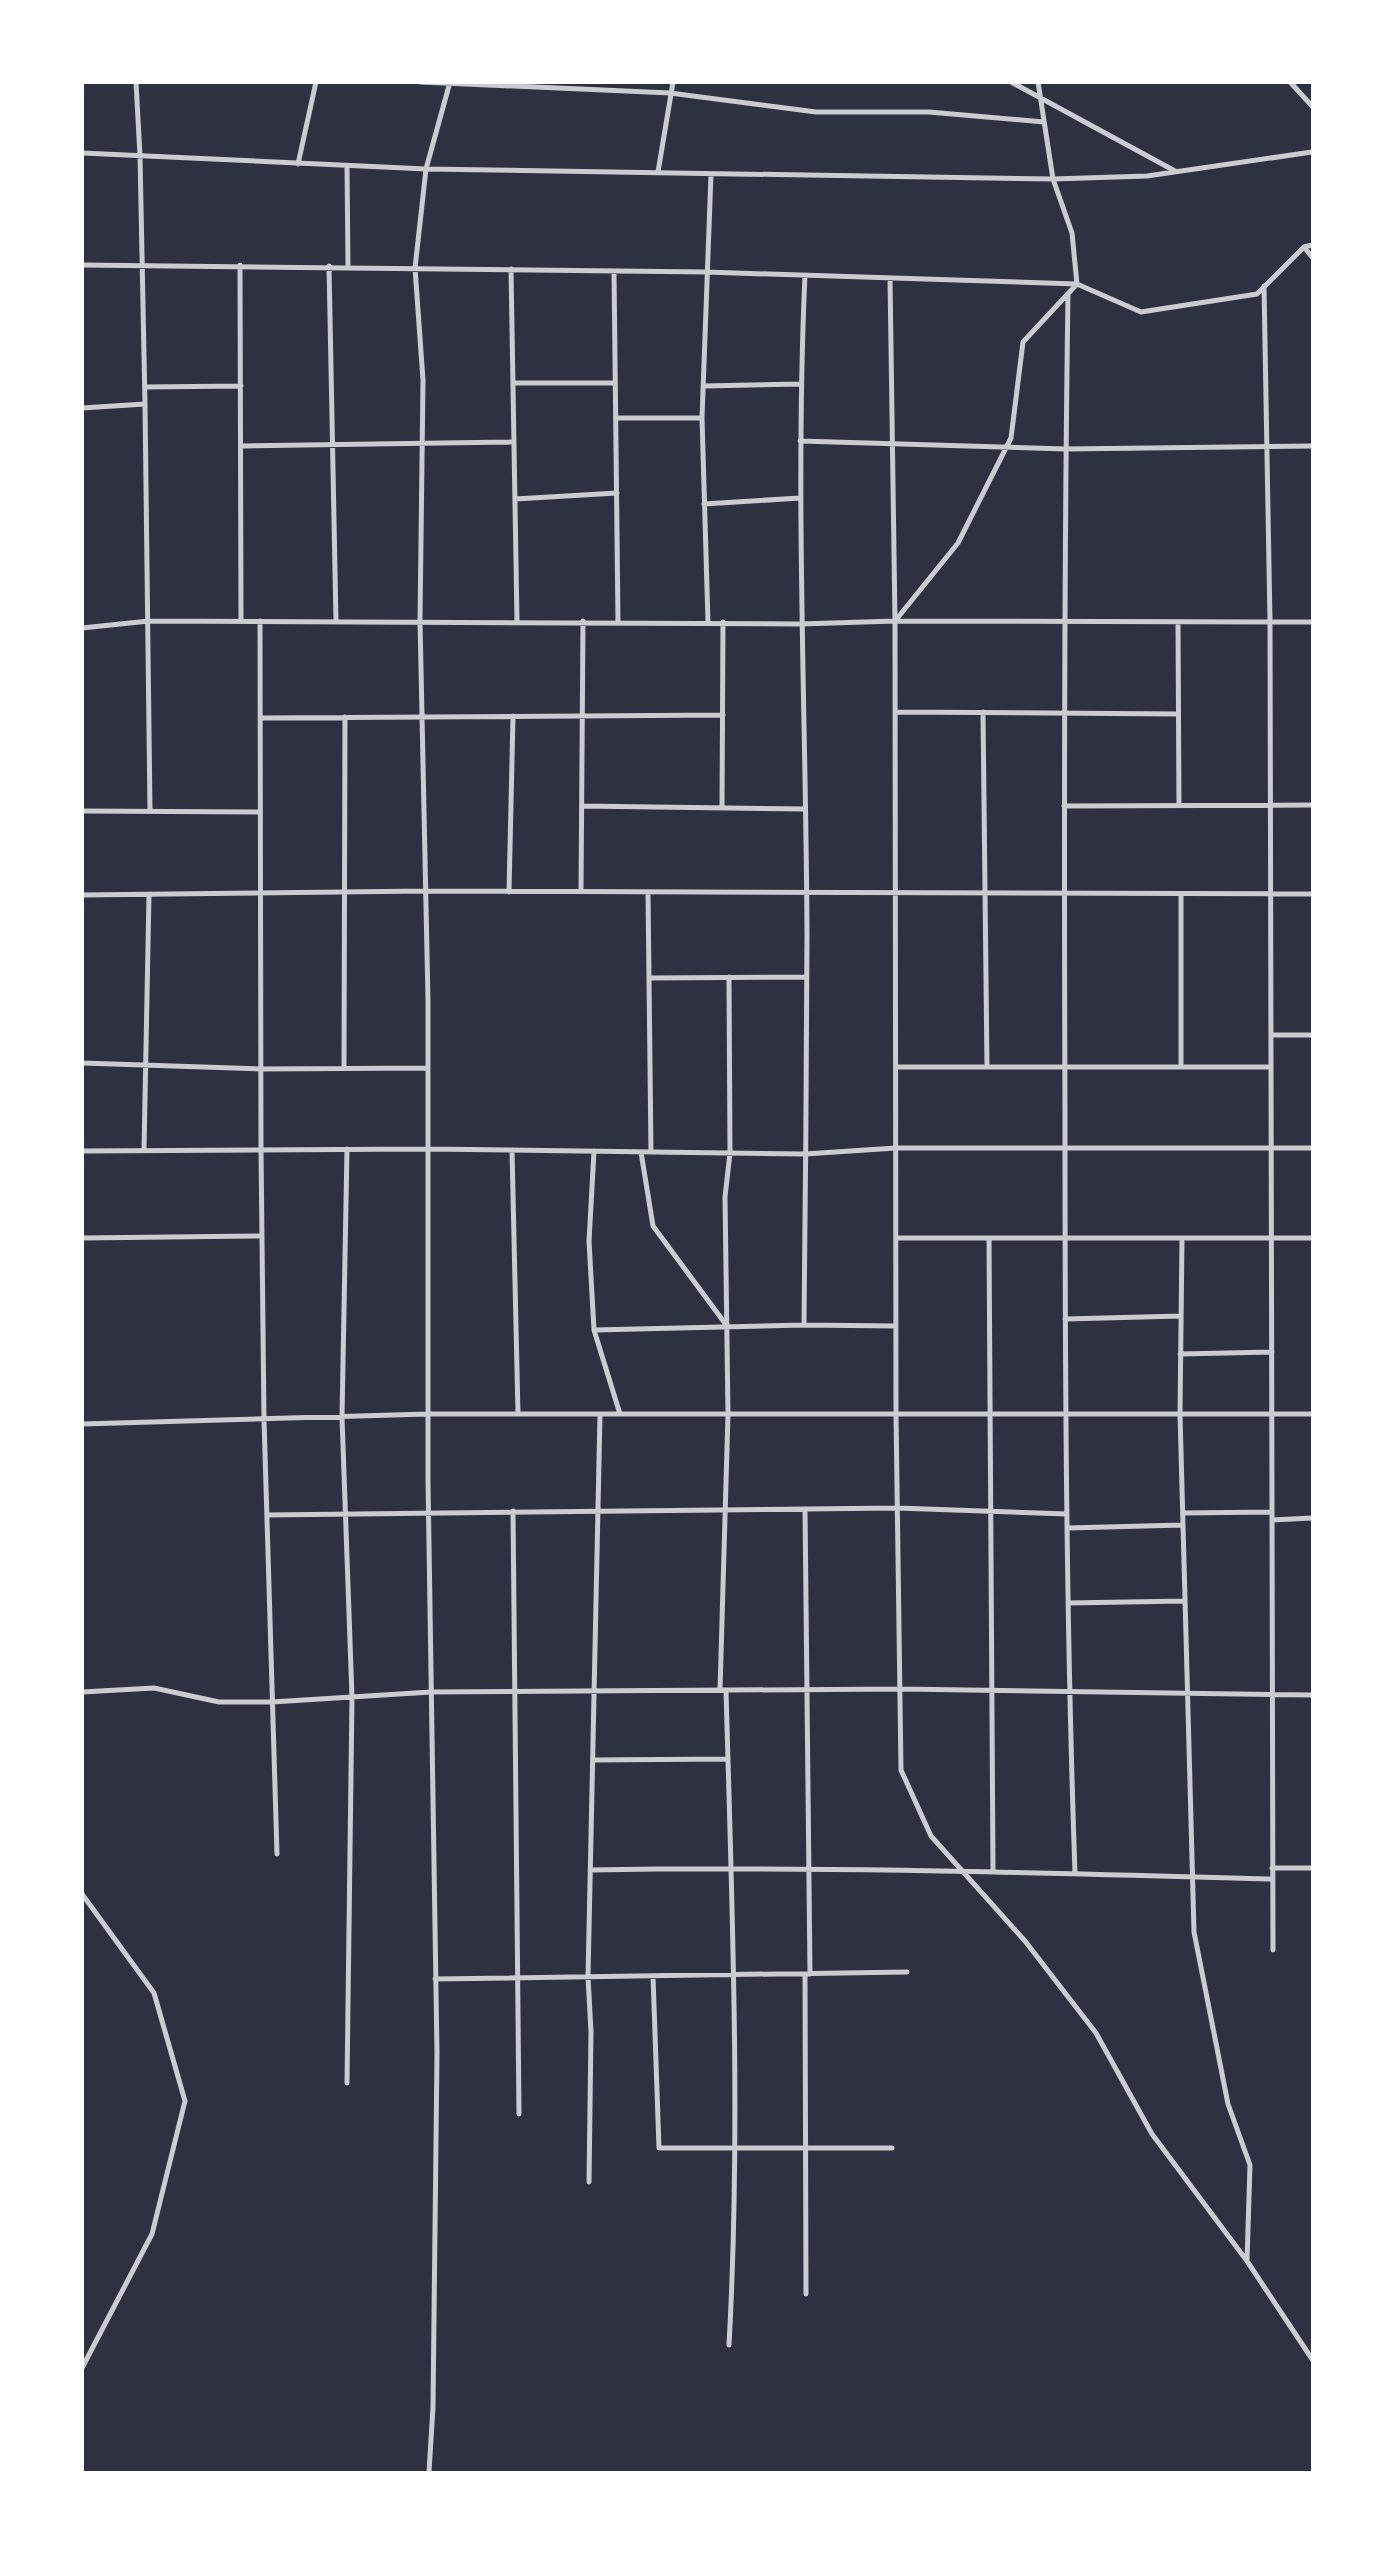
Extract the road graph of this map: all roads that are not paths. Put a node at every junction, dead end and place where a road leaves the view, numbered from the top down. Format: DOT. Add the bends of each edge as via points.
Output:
graph roads {
  1 [pos="136,82"];
  2 [pos="316,82"];
  3 [pos="420,82"];
  4 [pos="673,82"];
  5 [pos="1011,82"];
  6 [pos="1038,82"];
  7 [pos="1290,82"];
  8 [pos="450,84"];
  9 [pos="670,93"];
  10 [pos="1040,97"];
  11 [pos="1312,106"];
  12 [pos="1044,122"];
  13 [pos="1312,152"];
  14 [pos="82,153"];
  15 [pos="140,156"];
  16 [pos="298,164"];
  17 [pos="347,166"];
  18 [pos="426,169"];
  19 [pos="658,172"];
  20 [pos="1176,172"];
  21 [pos="711,174"];
  22 [pos="1053,179"];
  23 [pos="1312,245"];
  24 [pos="1304,247"];
  25 [pos="1312,256"];
  26 [pos="82,265"];
  27 [pos="142,265"];
  28 [pos="240,265"];
  29 [pos="329,266"];
  30 [pos="348,267"];
  31 [pos="415,268"];
  32 [pos="511,269"];
  33 [pos="614,271"];
  34 [pos="706,272"];
  35 [pos="805,275"];
  36 [pos="890,278"];
  37 [pos="1077,284"];
  38 [pos="1264,286"];
  39 [pos="1068,294"];
  40 [pos="513,382"];
  41 [pos="615,383"];
  42 [pos="800,384"];
  43 [pos="240,386"];
  44 [pos="703,386"];
  45 [pos="145,387"];
  46 [pos="145,404"];
  47 [pos="82,408"];
  48 [pos="616,418"];
  49 [pos="702,418"];
  50 [pos="800,441"];
  51 [pos="514,442"];
  52 [pos="422,444"];
  53 [pos="892,444"];
  54 [pos="332,445"];
  55 [pos="241,446"];
  56 [pos="1312,446"];
  57 [pos="1267,447"];
  58 [pos="1007,448"];
  59 [pos="1066,450"];
  60 [pos="617,493"];
  61 [pos="800,498"];
  62 [pos="515,499"];
  63 [pos="704,504"];
  64 [pos="149,621"];
  65 [pos="241,621"];
  66 [pos="260,621"];
  67 [pos="336,621"];
  68 [pos="420,621"];
  69 [pos="517,621"];
  70 [pos="583,621"];
  71 [pos="895,621"];
  72 [pos="618,622"];
  73 [pos="708,622"];
  74 [pos="723,622"];
  75 [pos="1064,622"];
  76 [pos="1178,622"];
  77 [pos="1270,622"];
  78 [pos="1312,622"];
  79 [pos="801,624"];
  80 [pos="82,628"];
  81 [pos="895,712"];
  82 [pos="983,712"];
  83 [pos="1064,713"];
  84 [pos="1178,714"];
  85 [pos="723,715"];
  86 [pos="513,716"];
  87 [pos="582,716"];
  88 [pos="260,717"];
  89 [pos="345,717"];
  90 [pos="422,717"];
  91 [pos="1270,805"];
  92 [pos="1312,805"];
  93 [pos="582,806"];
  94 [pos="1064,806"];
  95 [pos="1179,806"];
  96 [pos="722,808"];
  97 [pos="804,809"];
  98 [pos="82,811"];
  99 [pos="150,811"];
  100 [pos="260,812"];
  101 [pos="426,891"];
  102 [pos="509,892"];
  103 [pos="581,892"];
  104 [pos="648,892"];
  105 [pos="345,893"];
  106 [pos="806,893"];
  107 [pos="895,893"];
  108 [pos="985,893"];
  109 [pos="260,894"];
  110 [pos="1064,894"];
  111 [pos="1181,894"];
  112 [pos="1271,894"];
  113 [pos="1312,894"];
  114 [pos="82,895"];
  115 [pos="149,895"];
  116 [pos="806,976"];
  117 [pos="729,977"];
  118 [pos="649,978"];
  119 [pos="1271,1035"];
  120 [pos="1312,1035"];
  121 [pos="82,1063"];
  122 [pos="146,1065"];
  123 [pos="896,1067"];
  124 [pos="987,1067"];
  125 [pos="1065,1067"];
  126 [pos="1182,1067"];
  127 [pos="1271,1067"];
  128 [pos="344,1068"];
  129 [pos="428,1068"];
  130 [pos="260,1069"];
  131 [pos="896,1148"];
  132 [pos="1065,1148"];
  133 [pos="1271,1148"];
  134 [pos="1312,1148"];
  135 [pos="347,1149"];
  136 [pos="428,1149"];
  137 [pos="144,1150"];
  138 [pos="261,1150"];
  139 [pos="512,1150"];
  140 [pos="82,1151"];
  141 [pos="594,1151"];
  142 [pos="641,1152"];
  143 [pos="651,1152"];
  144 [pos="730,1153"];
  145 [pos="806,1154"];
  146 [pos="261,1236"];
  147 [pos="82,1238"];
  148 [pos="896,1238"];
  149 [pos="989,1238"];
  150 [pos="1065,1238"];
  151 [pos="1182,1238"];
  152 [pos="1272,1238"];
  153 [pos="1312,1238"];
  154 [pos="1181,1316"];
  155 [pos="1065,1319"];
  156 [pos="804,1325"];
  157 [pos="728,1326"];
  158 [pos="896,1326"];
  159 [pos="594,1330"];
  160 [pos="1272,1352"];
  161 [pos="1180,1354"];
  162 [pos="428,1414"];
  163 [pos="518,1414"];
  164 [pos="600,1414"];
  165 [pos="620,1414"];
  166 [pos="728,1414"];
  167 [pos="896,1414"];
  168 [pos="989,1414"];
  169 [pos="1066,1414"];
  170 [pos="1180,1414"];
  171 [pos="1272,1414"];
  172 [pos="1312,1414"];
  173 [pos="342,1417"];
  174 [pos="264,1419"];
  175 [pos="82,1424"];
  176 [pos="897,1508"];
  177 [pos="805,1509"];
  178 [pos="725,1510"];
  179 [pos="513,1511"];
  180 [pos="598,1511"];
  181 [pos="428,1512"];
  182 [pos="990,1512"];
  183 [pos="1272,1512"];
  184 [pos="1183,1513"];
  185 [pos="345,1514"];
  186 [pos="1067,1514"];
  187 [pos="267,1515"];
  188 [pos="1312,1518"];
  189 [pos="1272,1520"];
  190 [pos="1183,1525"];
  191 [pos="1067,1528"];
  192 [pos="1185,1601"];
  193 [pos="1068,1603"];
  194 [pos="807,1689"];
  195 [pos="900,1689"];
  196 [pos="723,1690"];
  197 [pos="993,1690"];
  198 [pos="595,1691"];
  199 [pos="1068,1691"];
  200 [pos="82,1692"];
  201 [pos="431,1692"];
  202 [pos="515,1692"];
  203 [pos="1188,1693"];
  204 [pos="1271,1694"];
  205 [pos="1312,1695"];
  206 [pos="352,1697"];
  207 [pos="272,1702"];
  208 [pos="728,1759"];
  209 [pos="593,1760"];
  210 [pos="277,1854"];
  211 [pos="731,1868"];
  212 [pos="809,1868"];
  213 [pos="1272,1868"];
  214 [pos="1312,1868"];
  215 [pos="590,1870"];
  216 [pos="961,1870"];
  217 [pos="993,1871"];
  218 [pos="1074,1873"];
  219 [pos="1192,1876"];
  220 [pos="1272,1879"];
  221 [pos="82,1894"];
  222 [pos="1273,1950"];
  223 [pos="907,1972"];
  224 [pos="807,1974"];
  225 [pos="734,1975"];
  226 [pos="653,1976"];
  227 [pos="588,1977"];
  228 [pos="519,1978"];
  229 [pos="435,1979"];
  230 [pos="347,2084"];
  231 [pos="519,2114"];
  232 [pos="892,2148"];
  233 [pos="734,2149"];
  234 [pos="805,2149"];
  235 [pos="589,2182"];
  236 [pos="1247,2261"];
  237 [pos="806,2294"];
  238 [pos="729,2345"];
  239 [pos="1312,2359"];
  240 [pos="82,2368"];
  241 [pos="429,2472"];
  1 -- 15 [label="street"];
  2 -- 16 [label="street"];
  3 -- 8 [label="street"];
  4 -- 9 [label="street"];
  5 -- 10 [label="street"];
  6 -- 10 [label="street"];
  7 -- 11 [label="street"];
  8 -- 9 [label="street"];
  8 -- 18 [label="street"];
  9 -- 12 [label="street" via="816,112 929,112"];
  9 -- 19 [label="street"];
  10 -- 12 [label="street"];
  10 -- 20 [label="street"];
  12 -- 22 [label="street"];
  13 -- 20 [label="street"];
  14 -- 15 [label="street"];
  15 -- 16 [label="street"];
  15 -- 27 [label="street"];
  16 -- 17 [label="street"];
  17 -- 18 [label="street"];
  17 -- 30 [label="street"];
  18 -- 19 [label="street"];
  18 -- 31 [label="street"];
  19 -- 21 [label="street"];
  20 -- 22 [label="street"];
  21 -- 22 [label="street"];
  21 -- 34 [label="street"];
  22 -- 37 [label="street" via="1072,233"];
  23 -- 24 [label="street"];
  24 -- 25 [label="street"];
  24 -- 38 [label="street"];
  26 -- 27 [label="street"];
  27 -- 28 [label="street"];
  27 -- 45 [label="street"];
  28 -- 29 [label="street"];
  28 -- 43 [label="street"];
  29 -- 30 [label="street"];
  29 -- 54 [label="street"];
  30 -- 31 [label="street"];
  31 -- 32 [label="street"];
  31 -- 52 [label="street" via="423,380"];
  32 -- 33 [label="street"];
  32 -- 40 [label="street"];
  33 -- 34 [label="street"];
  33 -- 41 [label="street"];
  34 -- 35 [label="street"];
  34 -- 44 [label="street"];
  35 -- 36 [label="street"];
  35 -- 42 [label="street"];
  36 -- 37 [label="street"];
  36 -- 53 [label="street"];
  37 -- 38 [label="street" via="1141,312 1257,294"];
  37 -- 39 [label="street"];
  38 -- 57 [label="street"];
  39 -- 58 [label="street" via="1023,342"];
  39 -- 59 [label="street"];
  40 -- 41 [label="street"];
  40 -- 51 [label="street"];
  41 -- 48 [label="street"];
  42 -- 44 [label="street"];
  42 -- 50 [label="street"];
  43 -- 45 [label="street"];
  43 -- 55 [label="street"];
  44 -- 49 [label="street"];
  45 -- 46 [label="street"];
  46 -- 47 [label="street"];
  46 -- 64 [label="street"];
  48 -- 49 [label="street"];
  48 -- 60 [label="street"];
  49 -- 63 [label="street"];
  50 -- 53 [label="street"];
  50 -- 61 [label="street"];
  51 -- 52 [label="street"];
  51 -- 62 [label="street"];
  52 -- 54 [label="street"];
  52 -- 68 [label="street"];
  53 -- 58 [label="street"];
  53 -- 71 [label="street"];
  54 -- 55 [label="street"];
  54 -- 67 [label="street"];
  55 -- 65 [label="street"];
  56 -- 57 [label="street"];
  57 -- 59 [label="street"];
  57 -- 77 [label="street"];
  58 -- 59 [label="street"];
  58 -- 71 [label="street" via="958,543"];
  59 -- 75 [label="street"];
  60 -- 62 [label="street"];
  60 -- 72 [label="street"];
  61 -- 63 [label="street"];
  61 -- 79 [label="street"];
  62 -- 69 [label="street"];
  63 -- 73 [label="street"];
  64 -- 65 [label="street"];
  64 -- 80 [label="street"];
  64 -- 99 [label="street"];
  65 -- 66 [label="street"];
  66 -- 67 [label="street"];
  66 -- 88 [label="street"];
  67 -- 68 [label="street"];
  68 -- 69 [label="street"];
  68 -- 90 [label="street"];
  69 -- 70 [label="street"];
  70 -- 72 [label="street"];
  70 -- 87 [label="street"];
  71 -- 75 [label="street"];
  71 -- 79 [label="street"];
  71 -- 81 [label="street"];
  72 -- 73 [label="street"];
  73 -- 74 [label="street"];
  74 -- 79 [label="street"];
  74 -- 85 [label="street"];
  75 -- 76 [label="street"];
  75 -- 83 [label="street"];
  76 -- 77 [label="street"];
  76 -- 84 [label="street"];
  77 -- 78 [label="street"];
  77 -- 91 [label="street"];
  79 -- 97 [label="street"];
  81 -- 82 [label="street"];
  81 -- 107 [label="street"];
  82 -- 83 [label="street"];
  82 -- 108 [label="street"];
  83 -- 84 [label="street"];
  83 -- 94 [label="street"];
  84 -- 95 [label="street"];
  85 -- 87 [label="street"];
  85 -- 96 [label="street"];
  86 -- 87 [label="street"];
  86 -- 90 [label="street"];
  86 -- 102 [label="street"];
  87 -- 93 [label="street"];
  88 -- 89 [label="street"];
  88 -- 100 [label="street"];
  89 -- 90 [label="street"];
  89 -- 105 [label="street"];
  90 -- 101 [label="street"];
  91 -- 92 [label="street"];
  91 -- 95 [label="street"];
  91 -- 112 [label="street"];
  93 -- 96 [label="street"];
  93 -- 103 [label="street"];
  94 -- 95 [label="street"];
  94 -- 110 [label="street"];
  96 -- 97 [label="street"];
  97 -- 106 [label="street"];
  98 -- 99 [label="street"];
  99 -- 100 [label="street"];
  100 -- 109 [label="street"];
  101 -- 102 [label="street"];
  101 -- 105 [label="street"];
  101 -- 129 [label="street"];
  102 -- 103 [label="street"];
  103 -- 104 [label="street"];
  104 -- 106 [label="street"];
  104 -- 118 [label="street"];
  105 -- 109 [label="street"];
  105 -- 128 [label="street"];
  106 -- 107 [label="street"];
  106 -- 116 [label="street"];
  107 -- 108 [label="street"];
  107 -- 123 [label="street"];
  108 -- 110 [label="street"];
  108 -- 124 [label="street"];
  109 -- 115 [label="street"];
  109 -- 130 [label="street"];
  110 -- 111 [label="street"];
  110 -- 125 [label="street"];
  111 -- 112 [label="street"];
  111 -- 126 [label="street"];
  112 -- 113 [label="street"];
  112 -- 119 [label="street"];
  114 -- 115 [label="street"];
  115 -- 122 [label="street"];
  116 -- 117 [label="street"];
  116 -- 145 [label="street"];
  117 -- 118 [label="street"];
  117 -- 144 [label="street"];
  118 -- 143 [label="street"];
  119 -- 120 [label="street"];
  119 -- 127 [label="street"];
  121 -- 122 [label="street"];
  122 -- 130 [label="street"];
  122 -- 137 [label="street"];
  123 -- 124 [label="street"];
  123 -- 131 [label="street"];
  124 -- 125 [label="street"];
  125 -- 126 [label="street"];
  125 -- 132 [label="street"];
  126 -- 127 [label="street"];
  127 -- 133 [label="street"];
  128 -- 129 [label="street"];
  128 -- 130 [label="street"];
  129 -- 136 [label="street"];
  130 -- 138 [label="street"];
  131 -- 132 [label="street"];
  131 -- 145 [label="street"];
  131 -- 148 [label="street"];
  132 -- 133 [label="street"];
  132 -- 150 [label="street"];
  133 -- 134 [label="street"];
  133 -- 152 [label="street"];
  135 -- 136 [label="street"];
  135 -- 138 [label="street"];
  135 -- 173 [label="street"];
  136 -- 139 [label="street"];
  136 -- 162 [label="street"];
  137 -- 138 [label="street"];
  137 -- 140 [label="street"];
  138 -- 146 [label="street"];
  139 -- 141 [label="street"];
  139 -- 163 [label="street"];
  141 -- 142 [label="street"];
  141 -- 159 [label="street" via="589,1241"];
  142 -- 143 [label="street"];
  142 -- 157 [label="street" via="653,1226"];
  143 -- 144 [label="street"];
  144 -- 145 [label="street"];
  144 -- 157 [label="street" via="725,1197"];
  145 -- 156 [label="street"];
  146 -- 147 [label="street"];
  146 -- 174 [label="street"];
  148 -- 149 [label="street"];
  148 -- 158 [label="street"];
  149 -- 150 [label="street"];
  149 -- 168 [label="street"];
  150 -- 151 [label="street"];
  150 -- 155 [label="street"];
  151 -- 152 [label="street"];
  151 -- 154 [label="street"];
  152 -- 153 [label="street"];
  152 -- 160 [label="street"];
  154 -- 155 [label="street"];
  154 -- 161 [label="street"];
  155 -- 169 [label="street"];
  156 -- 157 [label="street"];
  156 -- 158 [label="street"];
  157 -- 159 [label="street"];
  157 -- 166 [label="street"];
  158 -- 167 [label="street"];
  159 -- 165 [label="street"];
  160 -- 161 [label="street"];
  160 -- 171 [label="street"];
  161 -- 170 [label="street"];
  162 -- 163 [label="street"];
  162 -- 173 [label="street"];
  162 -- 181 [label="street"];
  163 -- 164 [label="street"];
  164 -- 165 [label="street"];
  164 -- 180 [label="street"];
  165 -- 166 [label="street"];
  166 -- 167 [label="street"];
  166 -- 178 [label="street"];
  167 -- 168 [label="street"];
  167 -- 176 [label="street"];
  168 -- 169 [label="street"];
  168 -- 182 [label="street"];
  169 -- 170 [label="street"];
  169 -- 186 [label="street"];
  170 -- 171 [label="street"];
  170 -- 184 [label="street"];
  171 -- 172 [label="street"];
  171 -- 183 [label="street"];
  173 -- 174 [label="street"];
  173 -- 185 [label="street"];
  174 -- 175 [label="street"];
  174 -- 187 [label="street"];
  176 -- 177 [label="street"];
  176 -- 182 [label="street"];
  176 -- 195 [label="street"];
  177 -- 178 [label="street"];
  177 -- 194 [label="street"];
  178 -- 180 [label="street"];
  178 -- 196 [label="street"];
  179 -- 180 [label="street"];
  179 -- 181 [label="street"];
  179 -- 202 [label="street"];
  180 -- 198 [label="street"];
  181 -- 185 [label="street"];
  181 -- 201 [label="street"];
  182 -- 186 [label="street"];
  182 -- 197 [label="street"];
  183 -- 184 [label="street"];
  183 -- 189 [label="street"];
  184 -- 190 [label="street"];
  185 -- 187 [label="street"];
  185 -- 206 [label="street"];
  186 -- 191 [label="street"];
  187 -- 207 [label="street"];
  188 -- 189 [label="street"];
  189 -- 204 [label="street"];
  190 -- 191 [label="street"];
  190 -- 192 [label="street"];
  191 -- 193 [label="street"];
  192 -- 193 [label="street"];
  192 -- 203 [label="street"];
  193 -- 199 [label="street"];
  194 -- 195 [label="street"];
  194 -- 196 [label="street"];
  194 -- 212 [label="street"];
  195 -- 197 [label="street"];
  195 -- 216 [label="street" via="902,1770 931,1836"];
  196 -- 198 [label="street"];
  196 -- 208 [label="street"];
  197 -- 199 [label="street"];
  197 -- 217 [label="street"];
  198 -- 202 [label="street"];
  198 -- 209 [label="street"];
  199 -- 203 [label="street"];
  199 -- 218 [label="street"];
  200 -- 207 [label="street" via="154,1688 219,1702"];
  201 -- 202 [label="street"];
  201 -- 206 [label="street"];
  201 -- 229 [label="street"];
  202 -- 228 [label="street"];
  203 -- 204 [label="street"];
  203 -- 219 [label="street"];
  204 -- 205 [label="street"];
  204 -- 213 [label="street"];
  206 -- 207 [label="street"];
  206 -- 230 [label="street"];
  207 -- 210 [label="street"];
  208 -- 209 [label="street"];
  208 -- 211 [label="street"];
  209 -- 215 [label="street"];
  211 -- 212 [label="street"];
  211 -- 215 [label="street"];
  211 -- 225 [label="street"];
  212 -- 216 [label="street"];
  212 -- 224 [label="street"];
  213 -- 214 [label="street"];
  213 -- 220 [label="street"];
  215 -- 227 [label="street"];
  216 -- 217 [label="street"];
  216 -- 236 [label="street" via="1025,1941 1096,2033 1152,2134"];
  217 -- 218 [label="street"];
  218 -- 219 [label="street"];
  219 -- 220 [label="street"];
  219 -- 236 [label="street" via="1194,1932 1228,2104 1250,2165"];
  220 -- 222 [label="street"];
  221 -- 240 [label="street" via="154,1993 185,2101 152,2234"];
  223 -- 224 [label="street"];
  224 -- 225 [label="street"];
  224 -- 234 [label="street"];
  225 -- 226 [label="street"];
  225 -- 233 [label="street"];
  226 -- 227 [label="street"];
  226 -- 233 [label="street" via="659,2148"];
  227 -- 228 [label="street"];
  227 -- 235 [label="street"];
  228 -- 229 [label="street"];
  228 -- 231 [label="street"];
  229 -- 241 [label="street" via="433,2408"];
  232 -- 234 [label="street"];
  233 -- 234 [label="street"];
  233 -- 238 [label="street"];
  234 -- 237 [label="street"];
  236 -- 239 [label="street"];
}
